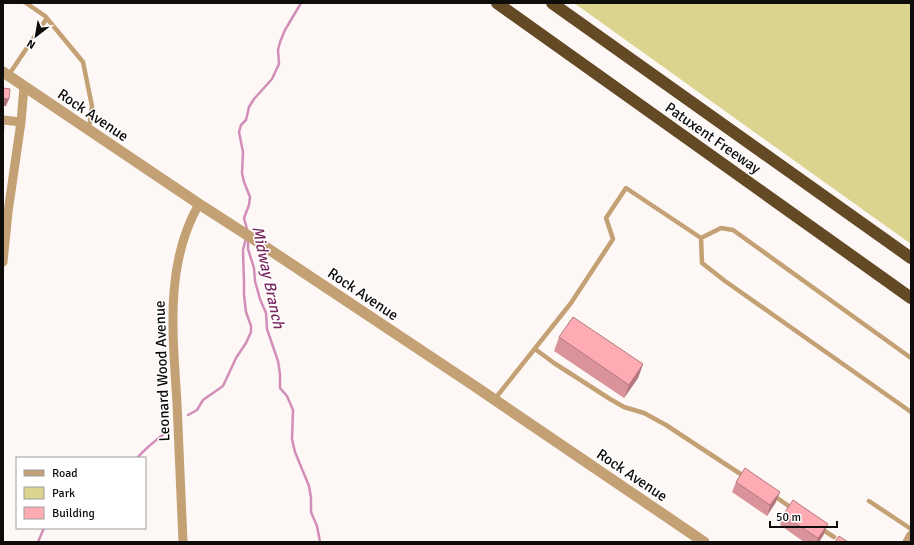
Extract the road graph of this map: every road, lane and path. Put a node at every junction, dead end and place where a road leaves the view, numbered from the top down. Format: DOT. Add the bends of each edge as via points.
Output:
graph roads {
  1 [pos="26,3"];
  2 [pos="497,3"];
  3 [pos="552,3"];
  4 [pos="47,18"];
  5 [pos="6,74"];
  6 [pos="24,92"];
  7 [pos="3,120"];
  8 [pos="21,122"];
  9 [pos="88,130"];
  10 [pos="199,204"];
  11 [pos="6,212"];
  12 [pos="701,238"];
  13 [pos="911,258"];
  14 [pos="3,262"];
  15 [pos="911,298"];
  16 [pos="535,349"];
  17 [pos="911,358"];
  18 [pos="494,400"];
  19 [pos="911,412"];
  20 [pos="752,481"];
  21 [pos="771,494"];
  22 [pos="869,501"];
  23 [pos="796,511"];
  24 [pos="815,524"];
  25 [pos="911,530"];
  26 [pos="911,535"];
  27 [pos="834,537"];
  28 [pos="183,542"];
  29 [pos="704,542"];
  30 [pos="907,542"];
  1 -- 4 [label="lane"];
  2 -- 15 [label="highway, Patuxent Freeway"];
  3 -- 13 [label="highway, Patuxent Freeway"];
  4 -- 5 [label="lane"];
  4 -- 9 [label="lane" via="83,62 92,106"];
  5 -- 6 [label="street, Rock Avenue"];
  6 -- 8 [label="street"];
  6 -- 9 [label="street, Rock Avenue"];
  7 -- 8 [label="street"];
  8 -- 11 [label="street"];
  9 -- 10 [label="street, Rock Avenue"];
  10 -- 18 [label="street, Rock Avenue"];
  10 -- 28 [label="street, Leonard Wood Avenue" via="181,247 173,304"];
  11 -- 14 [label="street"];
  12 -- 16 [label="lane" via="626,188 606,218 613,239 571,303"];
  12 -- 17 [label="lane" via="721,228 732,230"];
  12 -- 19 [label="lane" via="702,263"];
  16 -- 18 [label="lane"];
  16 -- 20 [label="lane" via="610,399 666,425"];
  18 -- 29 [label="street, Rock Avenue"];
  21 -- 23 [label="lane"];
  22 -- 25 [label="lane"];
  24 -- 27 [label="lane"];
  26 -- 30 [label="street"];
}
